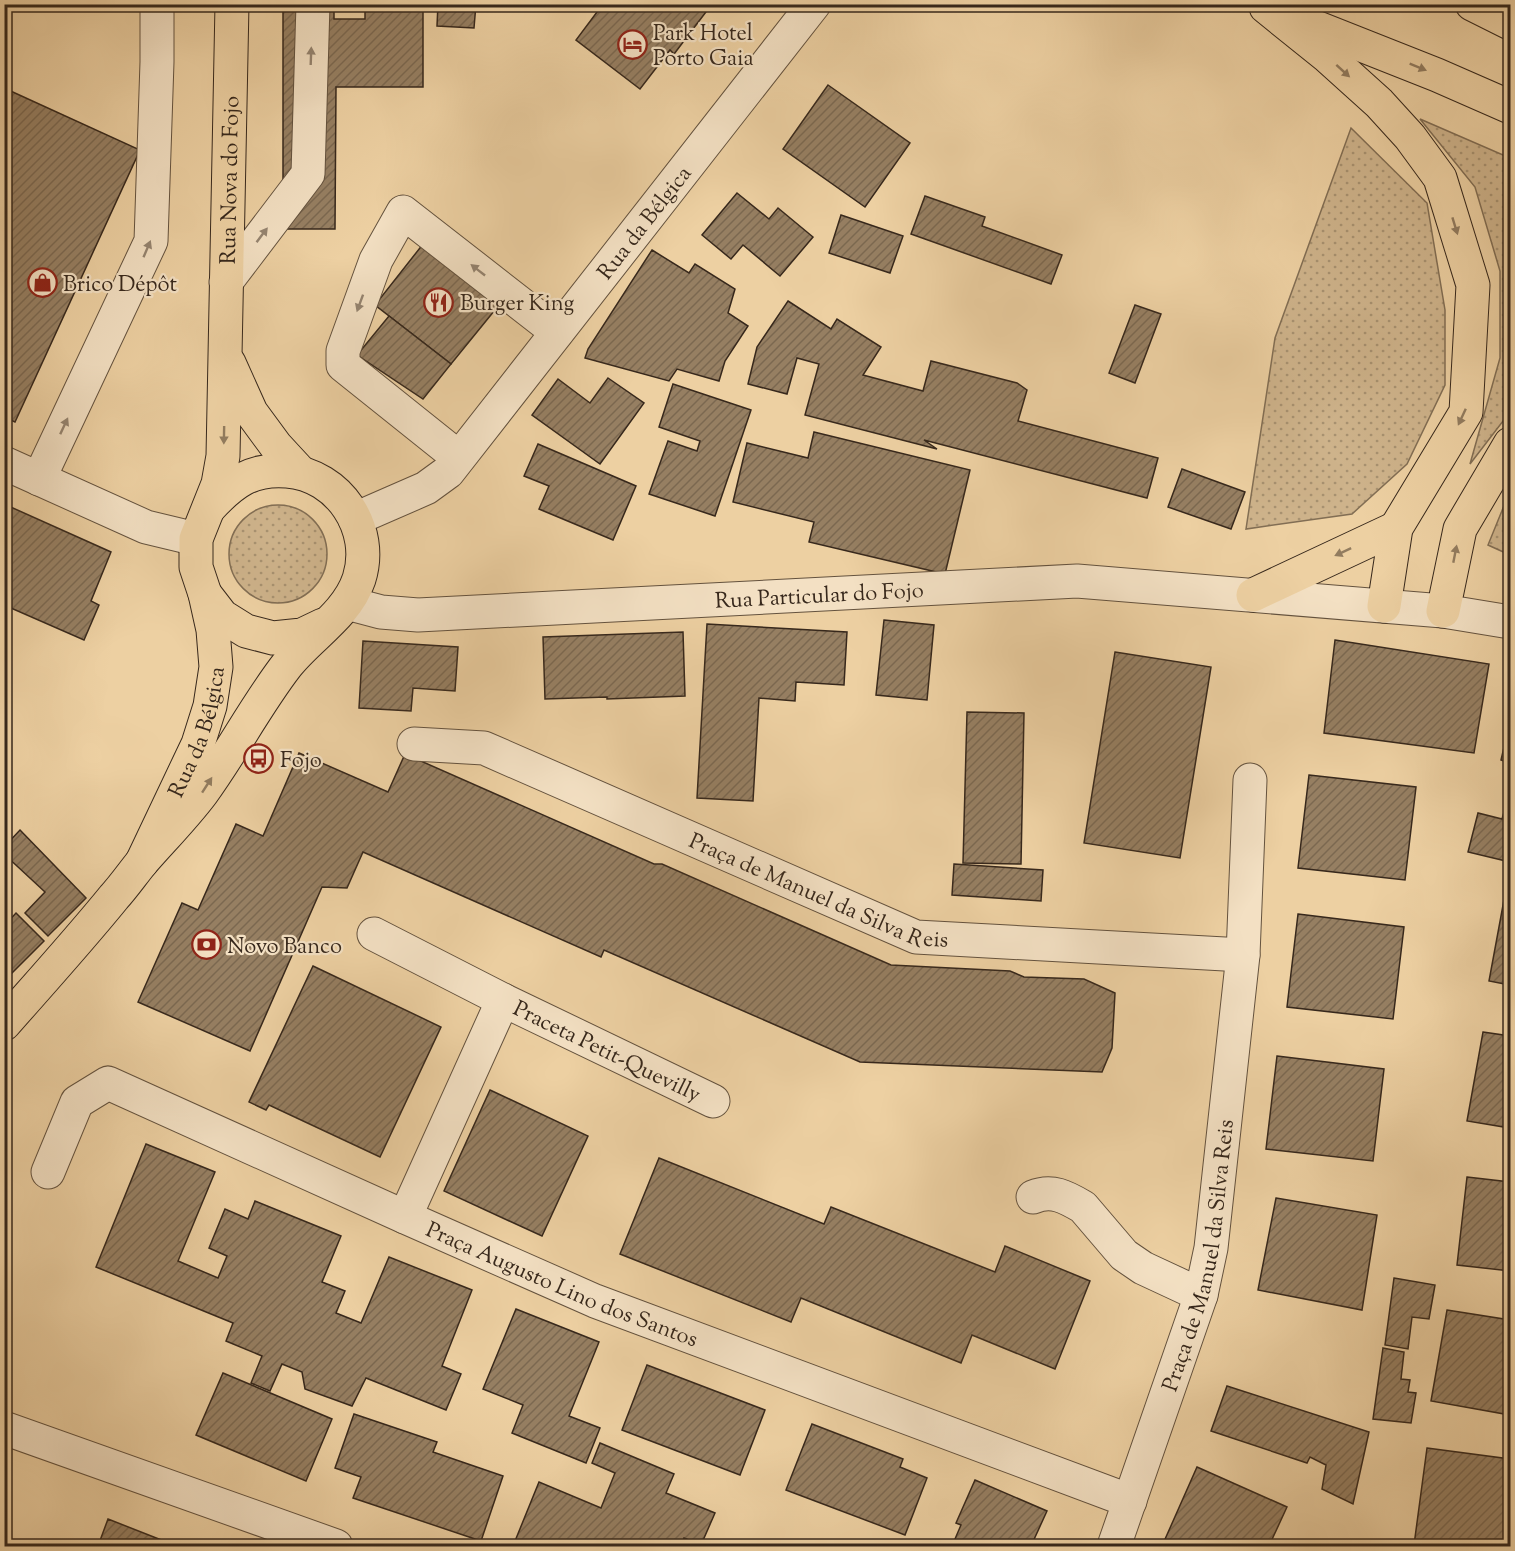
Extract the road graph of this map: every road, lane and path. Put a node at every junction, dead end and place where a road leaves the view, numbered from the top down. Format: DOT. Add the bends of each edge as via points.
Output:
graph roads {
  1 [pos="157,4"];
  2 [pos="232,4"];
  3 [pos="313,4"];
  4 [pos="814,4"];
  5 [pos="1472,4"];
  6 [pos="1263,6"];
  7 [pos="1510,23"];
  8 [pos="1510,106"];
  9 [pos="226,282"];
  10 [pos="557,332"];
  11 [pos="226,356"];
  12 [pos="1510,444"];
  13 [pos="458,457"];
  14 [pos="4,463"];
  15 [pos="300,472"];
  16 [pos="39,479"];
  17 [pos="355,519"];
  18 [pos="201,526"];
  19 [pos="1396,528"];
  20 [pos="205,594"];
  21 [pos="1252,595"];
  22 [pos="1384,606"];
  23 [pos="1443,611"];
  24 [pos="337,613"];
  25 [pos="1510,622"];
  26 [pos="414,744"];
  27 [pos="1250,780"];
  28 [pos="142,862"];
  29 [pos="374,934"];
  30 [pos="1243,955"];
  31 [pos="503,1000"];
  32 [pos="4,1024"];
  33 [pos="713,1101"];
  34 [pos="48,1172"];
  35 [pos="1034,1197"];
  36 [pos="405,1217"];
  37 [pos="1201,1295"];
  38 [pos="4,1428"];
  39 [pos="1130,1501"];
  40 [pos="336,1546"];
  41 [pos="1114,1546"];
  16 -- 1 [label="street, one-way" via="151,242"];
  2 -- 9 [label="main road, Rua Nova do Fojo"];
  9 -- 3 [label="street, one-way" via="308,174"];
  4 -- 10 [label="street, Rua da Bélgica"];
  5 -- 7 [label="main road"];
  6 -- 8 [label="main road, one-way"];
  6 -- 19 [label="main road, one-way" via="1328,57 1410,137 1440,178 1473,285 1466,412"];
  9 -- 11 [label="main road, Rua Nova do Fojo"];
  10 -- 13 [label="street, Rua da Bélgica"];
  10 -- 13 [label="street, one-way" via="403,212 376,260 342,351 343,365"];
  11 -- 15 [label="main road, Rua da Bélgica" via="251,412"];
  11 -- 18 [label="main road, Rua da Bélgica, one-way" via="223,456 218,484"];
  23 -- 12 [label="main road, one-way" via="1460,529"];
  13 -- 17 [label="street, Rua da Bélgica" via="448,472 426,488"];
  14 -- 16 [label="street"];
  15 -- 17 [label="main road, Rua da Bélgica" via="325,483 345,501"];
  15 -- 18 [label="main road, Rua da Bélgica" via="272,470 246,476 223,493"];
  16 -- 18 [label="street" via="146,527"];
  17 -- 24 [label="main road, Rua da Bélgica" via="363,552 359,579"];
  18 -- 20 [label="main road, Rua da Bélgica" via="196,567"];
  19 -- 21 [label="main road, one-way"];
  19 -- 22 [label="main road"];
  20 -- 24 [label="main road, Rua da Bélgica" via="222,616 246,631 273,638 302,635"];
  20 -- 28 [label="main road, Rua da Bélgica" via="216,667 210,706 198,744"];
  21 -- 22 [label="street, Rua Particular do Fojo"];
  21 -- 24 [label="street, Rua Particular do Fojo" via="1077,580 418,615"];
  22 -- 23 [label="street, Rua Particular do Fojo"];
  23 -- 25 [label="street, Rua Particular do Fojo"];
  28 -- 24 [label="main road, Rua da Bélgica, one-way" via="201,794 288,663"];
  26 -- 30 [label="street, Praça de Manuel da Silva Reis" via="484,748 916,937"];
  27 -- 30 [label="street, Praça de Manuel da Silva Reis"];
  28 -- 32 [label="main road, Rua da Bélgica"];
  29 -- 31 [label="street, Praceta Petit-Quevilly"];
  30 -- 37 [label="street, Praça de Manuel da Silva Reis" via="1211,1248"];
  31 -- 33 [label="street, Praceta Petit-Quevilly"];
  31 -- 36 [label="street, Praceta Petit-Quevilly"];
  34 -- 36 [label="street, Praça Augusto Lino dos Santos" via="77,1102 108,1083"];
  35 -- 37 [label="street" via="1052,1193 1083,1207 1124,1255"];
  36 -- 39 [label="street, Praça Augusto Lino dos Santos" via="596,1301"];
  37 -- 39 [label="street, Praça de Manuel da Silva Reis"];
  38 -- 40 [label="street"];
  39 -- 41 [label="street, Praça de Manuel da Silva Reis"];
}
